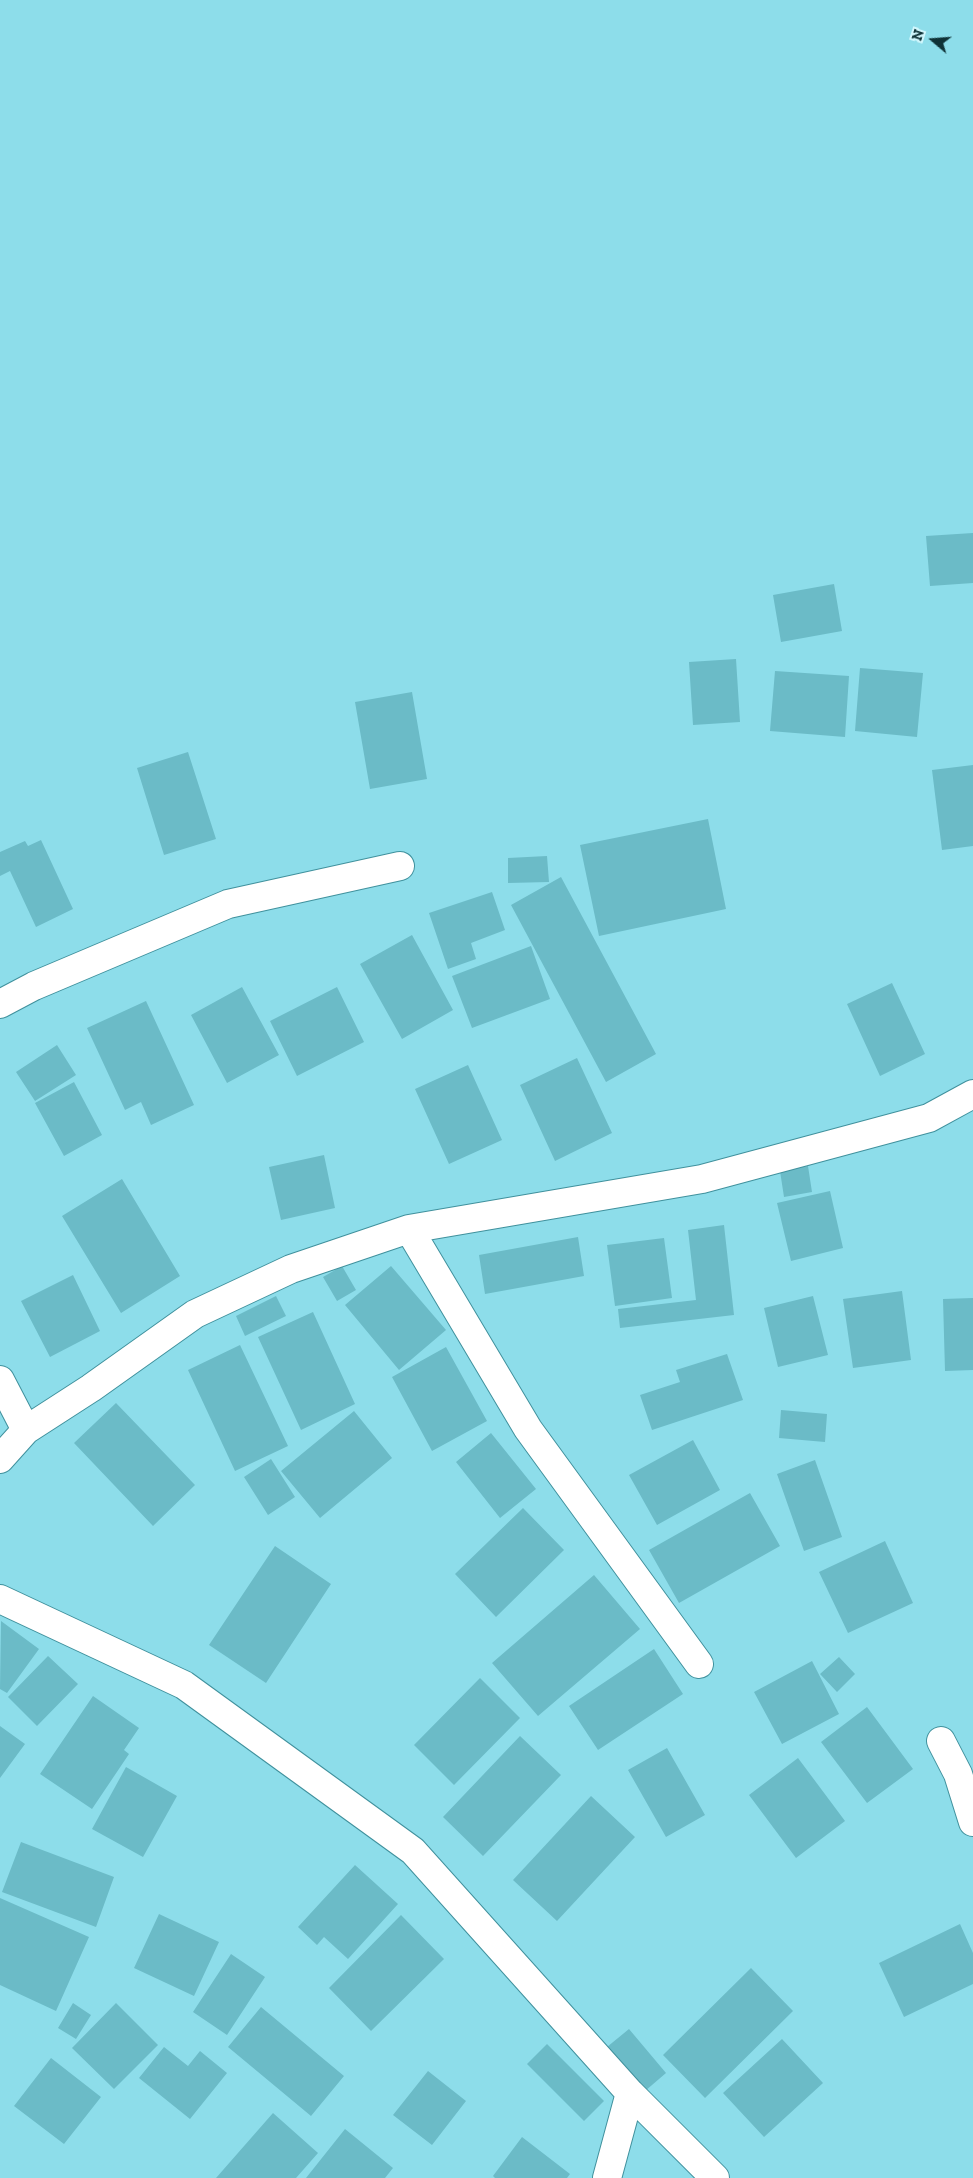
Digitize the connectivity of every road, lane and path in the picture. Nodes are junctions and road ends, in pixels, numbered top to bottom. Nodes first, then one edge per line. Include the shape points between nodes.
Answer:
1 (400, 866) dead end
2 (0, 1004) edge
3 (973, 1094) edge
4 (409, 1229) junction
5 (0, 1380) edge
6 (26, 1430) junction
7 (0, 1459) edge
8 (0, 1599) edge
9 (699, 1664) dead end
10 (941, 1741) dead end
11 (973, 1822) edge
12 (630, 2093) junction
13 (607, 2178) edge
14 (714, 2178) edge

1 - 2 street via 228,904 34,986
3 - 4 street via 929,1118 702,1179
4 - 6 street via 291,1269 195,1314
4 - 9 street via 528,1429
5 - 6 street
6 - 7 street
8 - 12 street via 184,1685 413,1851
10 - 11 street via 958,1774
12 - 13 street
12 - 14 street

